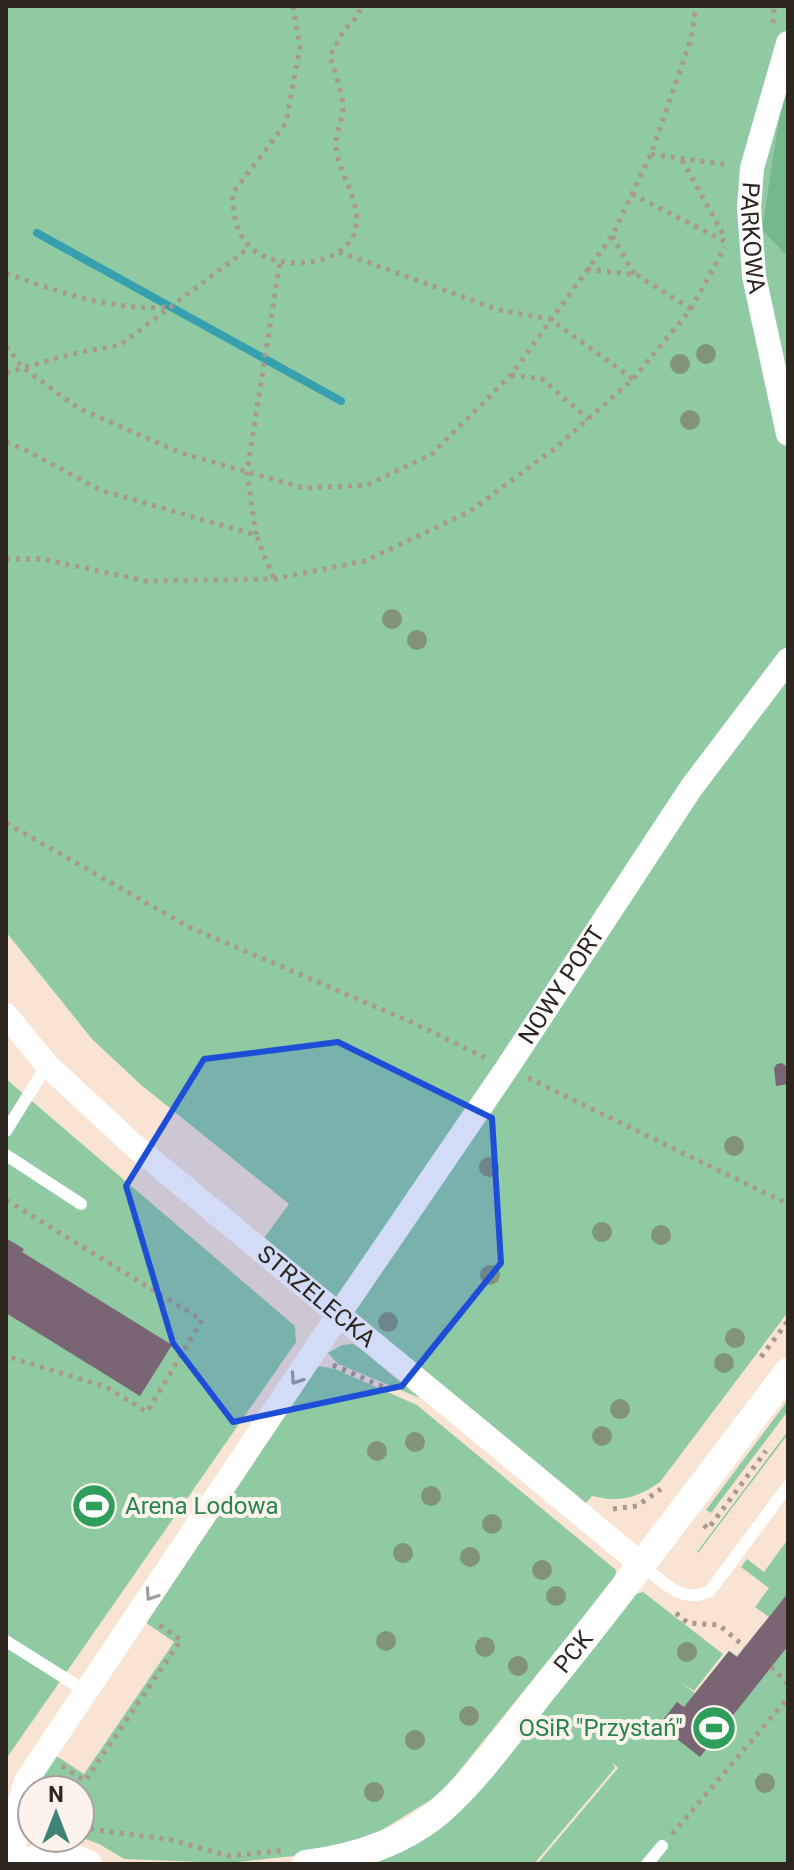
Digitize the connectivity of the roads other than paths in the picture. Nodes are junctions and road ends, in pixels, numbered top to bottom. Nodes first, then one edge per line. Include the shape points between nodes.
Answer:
1 (780, 39) edge
2 (788, 434) edge
3 (787, 657) edge
4 (6, 1015) edge
5 (47, 1065) junction
6 (6, 1131) edge
7 (6, 1155) edge
8 (81, 1204) dead end
9 (339, 1314) junction
10 (788, 1372) edge
11 (788, 1486) edge
12 (642, 1565) junction
13 (6, 1641) edge
14 (87, 1692) junction
15 (662, 1846) road end
16 (298, 1856) edge
17 (14, 1864) edge
18 (24, 1864) edge
19 (88, 1864) edge
20 (647, 1864) edge

1 - 2 street, PARKOWA via 752,168 749,208 754,276
3 - 9 street, NOWY PORT via 691,788
4 - 5 street, STRZELECKA
5 - 6 lane
5 - 9 street, STRZELECKA via 131,1143
7 - 8 lane
9 - 12 street, STRZELECKA
9 -> 14 street, NOWY PORT
10 - 12 street, PCK
11 - 12 lane via 710,1591 699,1597 680,1594
12 - 16 street, PCK via 475,1774 439,1811 392,1842 343,1859
13 - 14 lane
14 - 17 street, NOWY PORT via 26,1781 15,1817
15 - 20 lane
18 - 19 street via 55,1855

